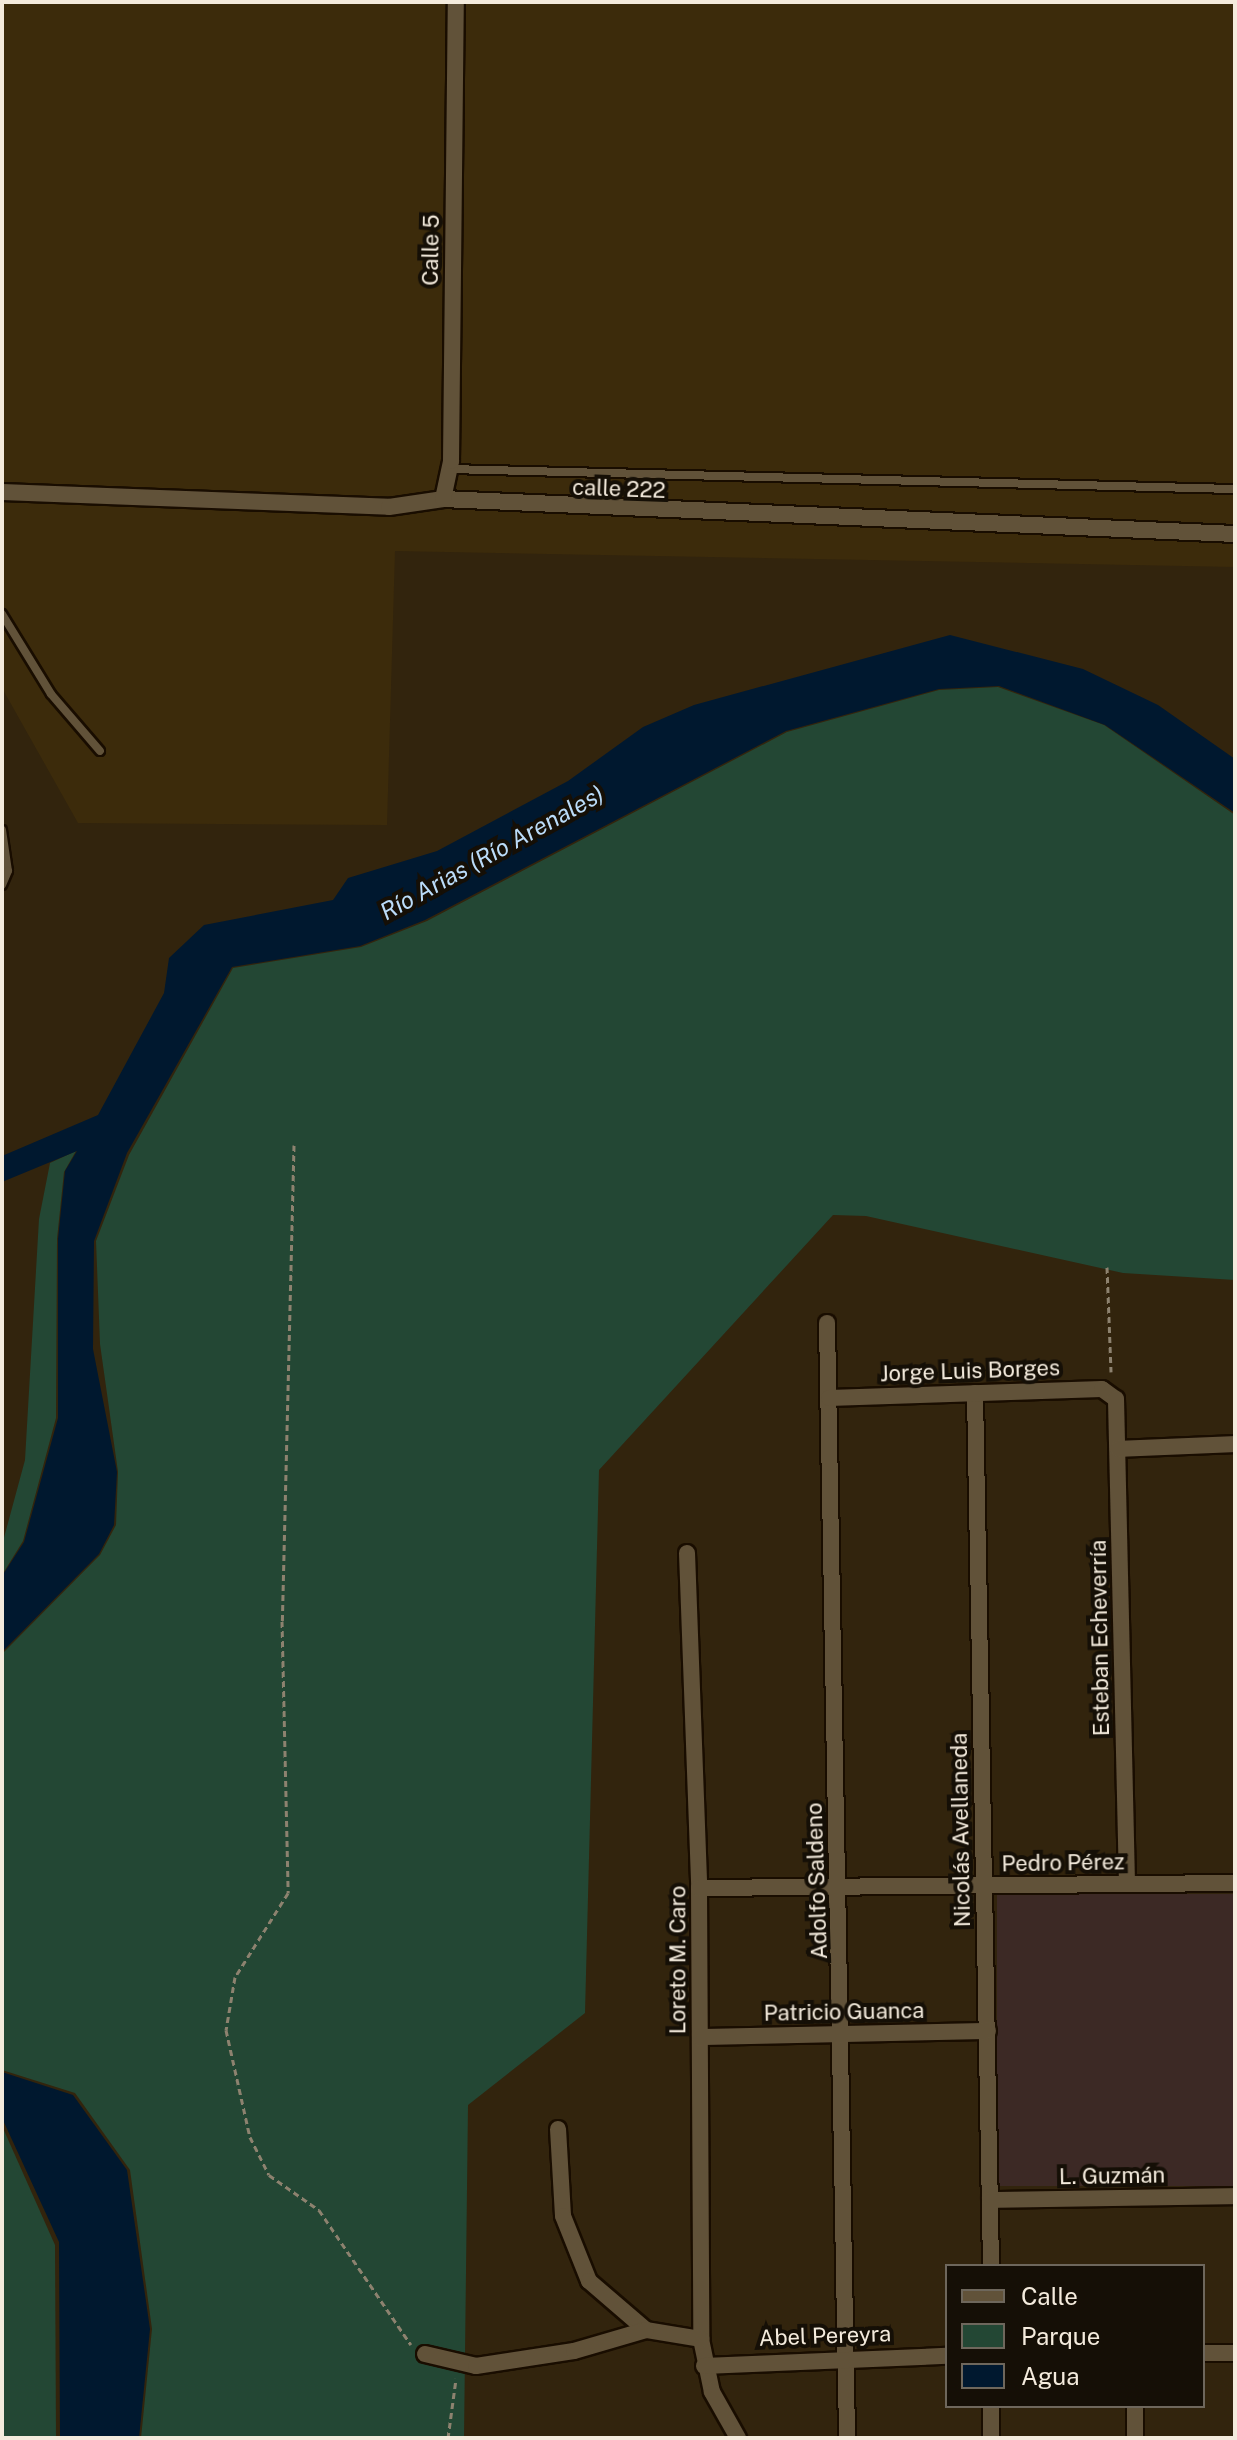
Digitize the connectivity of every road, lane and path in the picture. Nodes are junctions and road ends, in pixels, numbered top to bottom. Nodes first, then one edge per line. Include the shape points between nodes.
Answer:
1 (456, 2) edge
2 (449, 469) junction
3 (1235, 489) edge
4 (2, 492) edge
5 (443, 499) junction
6 (1235, 534) edge
7 (2, 614) edge
8 (100, 751) dead end
9 (2, 830) edge
10 (2, 885) edge
11 (294, 1145) dead end
12 (1107, 1267) dead end
13 (827, 1323) dead end
14 (1111, 1392) junction
15 (975, 1393) junction
16 (829, 1398) junction
17 (1235, 1444) edge
18 (1118, 1449) junction
19 (687, 1553) dead end
20 (1235, 1883) edge
21 (1127, 1884) junction
22 (838, 1885) junction
23 (983, 1886) junction
24 (699, 1888) junction
25 (988, 2031) junction
26 (844, 2034) junction
27 (700, 2037) junction
28 (558, 2129) dead end
29 (1235, 2196) edge
30 (990, 2200) junction
31 (991, 2264) edge
32 (646, 2330) junction
33 (701, 2339) junction
34 (1205, 2353) edge
35 (1235, 2353) edge
36 (425, 2354) joint
37 (945, 2356) edge
38 (847, 2357) junction
39 (462, 2365) junction
40 (704, 2366) junction
41 (991, 2408) edge
42 (1135, 2408) edge
43 (448, 2438) edge
44 (738, 2438) edge
45 (847, 2438) edge
46 (991, 2438) edge
47 (1135, 2438) edge

1 - 2 street, Calle 5
2 - 3 lane
2 - 5 street, Calle 5
4 - 5 street, calle 222 via 389,507
5 - 6 street, calle 222
7 - 8 lane via 51,694
9 - 10 lane via 8,871
11 - 36 path via 282,1621 288,1893 235,1977 226,2030 250,2137 269,2175 319,2210 396,2329
12 - 14 path
13 - 16 street, Adolfo Saldeno
14 - 15 street, Jorge Luis Borges
14 - 18 street, Esteban Echeverría
15 - 16 street, Jorge Luis Borges
15 - 23 street, Nicolás Avellaneda
16 - 22 street, Adolfo Saldeno
17 - 18 street
18 - 21 street, Esteban Echeverría
19 - 24 street, Loreto M. Caro
20 - 21 street, Pedro Pérez
21 - 23 street, Pedro Pérez
22 - 23 street, Pedro Pérez
22 - 24 street, Pedro Pérez
22 - 26 street, Adolfo Saldeno
23 - 25 street, Nicolás Avellaneda
24 - 27 street, Loreto M. Caro
25 - 26 street, Patricio Guanca
25 - 30 street, Nicolás Avellaneda
26 - 27 street, Patricio Guanca
26 - 38 street, Adolfo Saldeno
27 - 33 street, Loreto M. Caro
28 - 32 street via 569,2240 589,2281
29 - 30 street, L. Guzmán
30 - 31 street, Nicolás Avellaneda
32 - 33 street
32 - 39 street via 554,2356
33 - 40 street, Loreto M. Caro
34 - 35 street
36 - 39 street
37 - 38 street, Abel Pereyra
38 - 40 street, Abel Pereyra
38 - 45 street, Adolfo Saldeno
39 - 43 path via 447,2406
40 - 44 street, Loreto M. Caro
41 - 46 street
42 - 47 street

